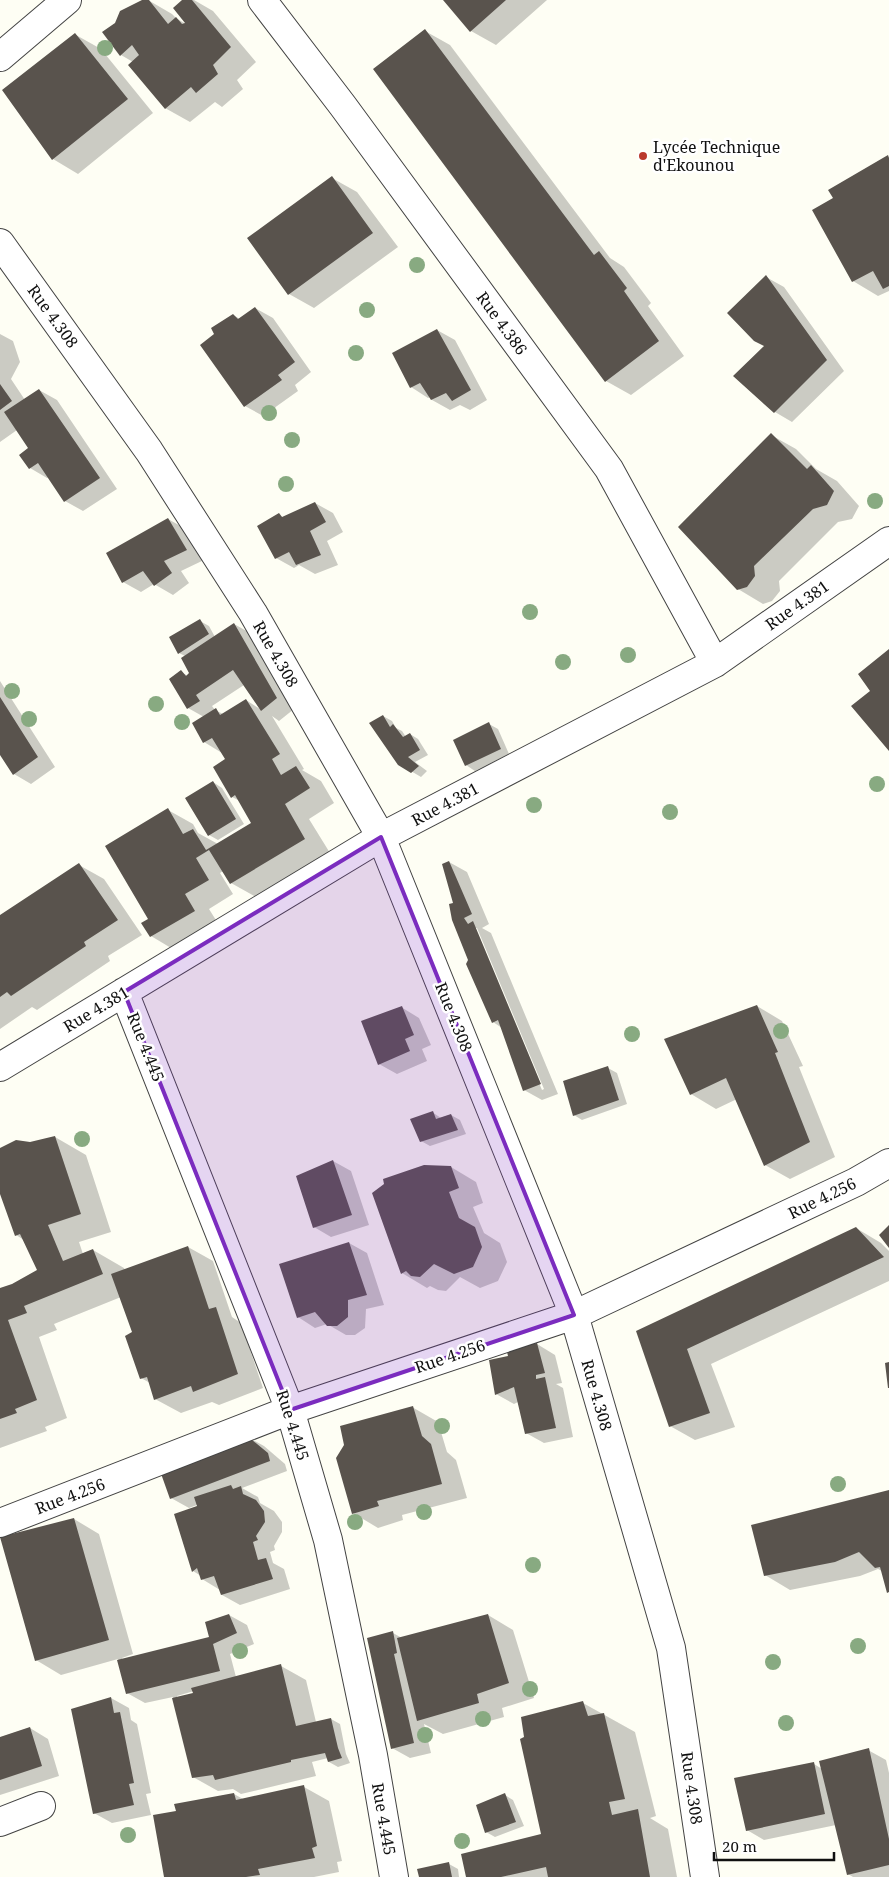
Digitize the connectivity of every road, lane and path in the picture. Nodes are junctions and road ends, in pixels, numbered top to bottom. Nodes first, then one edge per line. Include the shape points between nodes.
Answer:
1 (67, 0) edge
2 (262, 0) edge
3 (0, 57) edge
4 (0, 243) edge
5 (889, 541) edge
6 (715, 663) junction
7 (381, 837) junction
8 (124, 992) junction
9 (0, 1067) edge
10 (889, 1163) edge
11 (574, 1315) junction
12 (290, 1410) junction
13 (0, 1523) edge
14 (41, 1806) dead end
15 (0, 1822) edge
16 (394, 1877) edge
17 (705, 1877) edge

1 - 3 street
2 - 6 street, Rue 4.386 via 609,469
4 - 7 street, Rue 4.308 via 149,451 253,613
5 - 6 street, Rue 4.381
6 - 7 street, Rue 4.381
7 - 8 street, Rue 4.381
7 - 11 street, Rue 4.308
8 - 9 street, Rue 4.381
8 - 12 street, Rue 4.445
10 - 11 street, Rue 4.256 via 856,1182
11 - 12 street, Rue 4.256
11 - 17 street, Rue 4.308 via 671,1648
12 - 13 street, Rue 4.256
12 - 16 street, Rue 4.445 via 328,1540 373,1755
14 - 15 street

